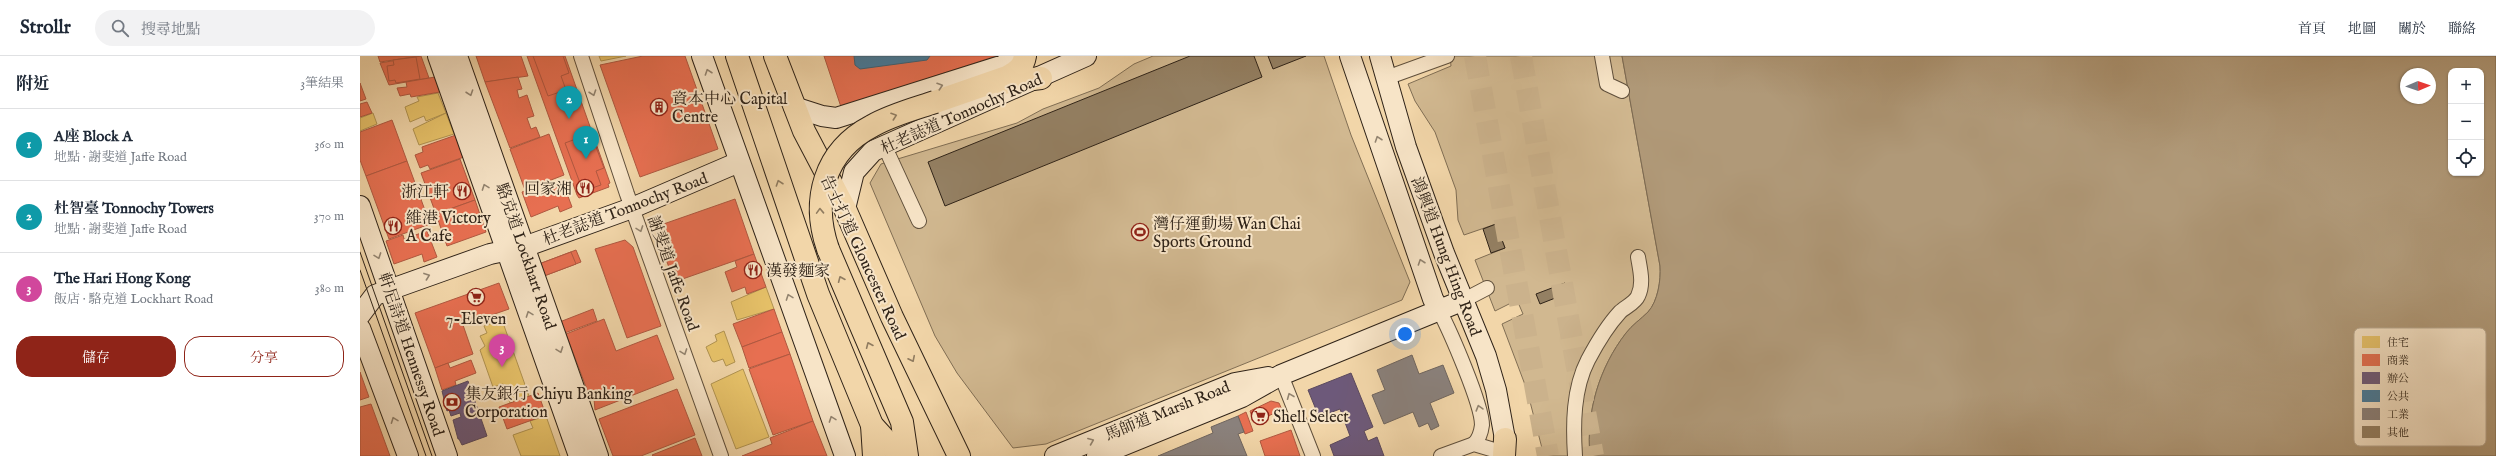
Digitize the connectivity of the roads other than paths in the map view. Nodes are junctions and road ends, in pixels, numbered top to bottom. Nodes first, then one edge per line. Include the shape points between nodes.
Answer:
1 (438, 56) edge
2 (457, 56) edge
3 (581, 56) edge
4 (702, 56) edge
5 (737, 56) edge
6 (776, 56) edge
7 (1014, 56) edge
8 (1024, 56) edge
9 (1058, 56) edge
10 (1350, 56) edge
11 (1380, 56) edge
12 (1447, 56) edge
13 (1602, 56) edge
14 (1082, 58) edge
15 (1041, 78) junction
16 (1386, 78) junction
17 (989, 85) junction
18 (1622, 91) dead end
19 (794, 107) junction
20 (884, 145) junction
21 (739, 162) junction
22 (360, 206) edge
23 (632, 208) junction
24 (845, 209) junction
25 (919, 221) dead end
26 (515, 249) junction
27 (1638, 257) dead end
28 (1487, 288) dead end
29 (390, 290) junction
30 (1447, 307) junction
31 (360, 315) edge
32 (360, 328) edge
33 (1281, 375) junction
34 (872, 425) junction
35 (1474, 444) junction
36 (1507, 451) edge
37 (408, 456) edge
38 (447, 456) edge
39 (579, 456) edge
40 (598, 456) edge
41 (721, 456) edge
42 (845, 456) edge
43 (874, 456) edge
44 (900, 456) edge
45 (907, 456) edge
46 (959, 456) edge
47 (1055, 456) edge
48 (1097, 456) edge
49 (1313, 456) edge
50 (1442, 456) edge
51 (1575, 456) edge

26 -> 1 street, 駱克道 Lockhart Road
2 -> 26 street, 駱克道 Lockhart Road
3 -> 23 street, 謝斐道 Jaffe Road
21 -> 4 street
34 -> 5 highway via 818,294
6 - 19 highway, 告士打道 Gloucester Road
19 -> 7 street, 杜老誌道 Tonnochy Road via 828,117 847,115 1004,65
8 - 17 highway via 1024,64 1018,71
9 - 14 street
30 -> 10 street, 鴻興道 Hung Hing Road
11 - 16 street, 鴻興道 Hung Hing Road
12 - 16 street
13 - 18 street via 1606,84
14 - 15 street, 杜老誌道 Tonnochy Road
15 - 17 highway
15 - 20 street, 杜老誌道 Tonnochy Road
16 - 30 street, 鴻興道 Hung Hing Road via 1406,147 1444,253
45 -> 17 highway, bridge via 902,422 828,249 821,226 820,203 824,179 839,151 861,132 883,120
19 - 24 highway, 告士打道 Gloucester Road via 829,182
20 - 24 street, 杜老誌道 Tonnochy Road via 873,151 854,172
20 - 25 street
21 - 23 street, 杜老誌道 Tonnochy Road
42 -> 21 street
22 -> 29 street, 軒尼詩道 Hennessy Road
23 - 26 street, 杜老誌道 Tonnochy Road
23 -> 41 street, 謝斐道 Jaffe Road
24 -> 46 highway, 告士打道 Gloucester Road via 892,318
29 -> 26 street, 杜老誌道 Tonnochy Road via 490,254
39 -> 26 street, 駱克道 Lockhart Road
26 -> 40 street, 駱克道 Lockhart Road
27 - 51 street via 1642,279 1638,297 1607,328 1587,361 1582,376 1574,413
28 - 30 street
29 - 31 street, 杜老誌道 Tonnochy Road via 370,299
29 - 38 street, 軒尼詩道 Hennessy Road
30 - 33 street, 馬師道 Marsh Road via 1409,310 1399,326
35 -> 30 street, 鴻興道 Hung Hing Road via 1481,432 1480,409
30 - 36 street, 鴻興道 Hung Hing Road via 1491,372
37 -> 32 street
47 -> 33 street, 馬師道 Marsh Road via 1234,383
33 - 48 street, 馬師道 Marsh Road via 1242,397
49 -> 33 street
34 - 43 highway
34 - 44 highway
35 - 36 street
35 - 50 street

